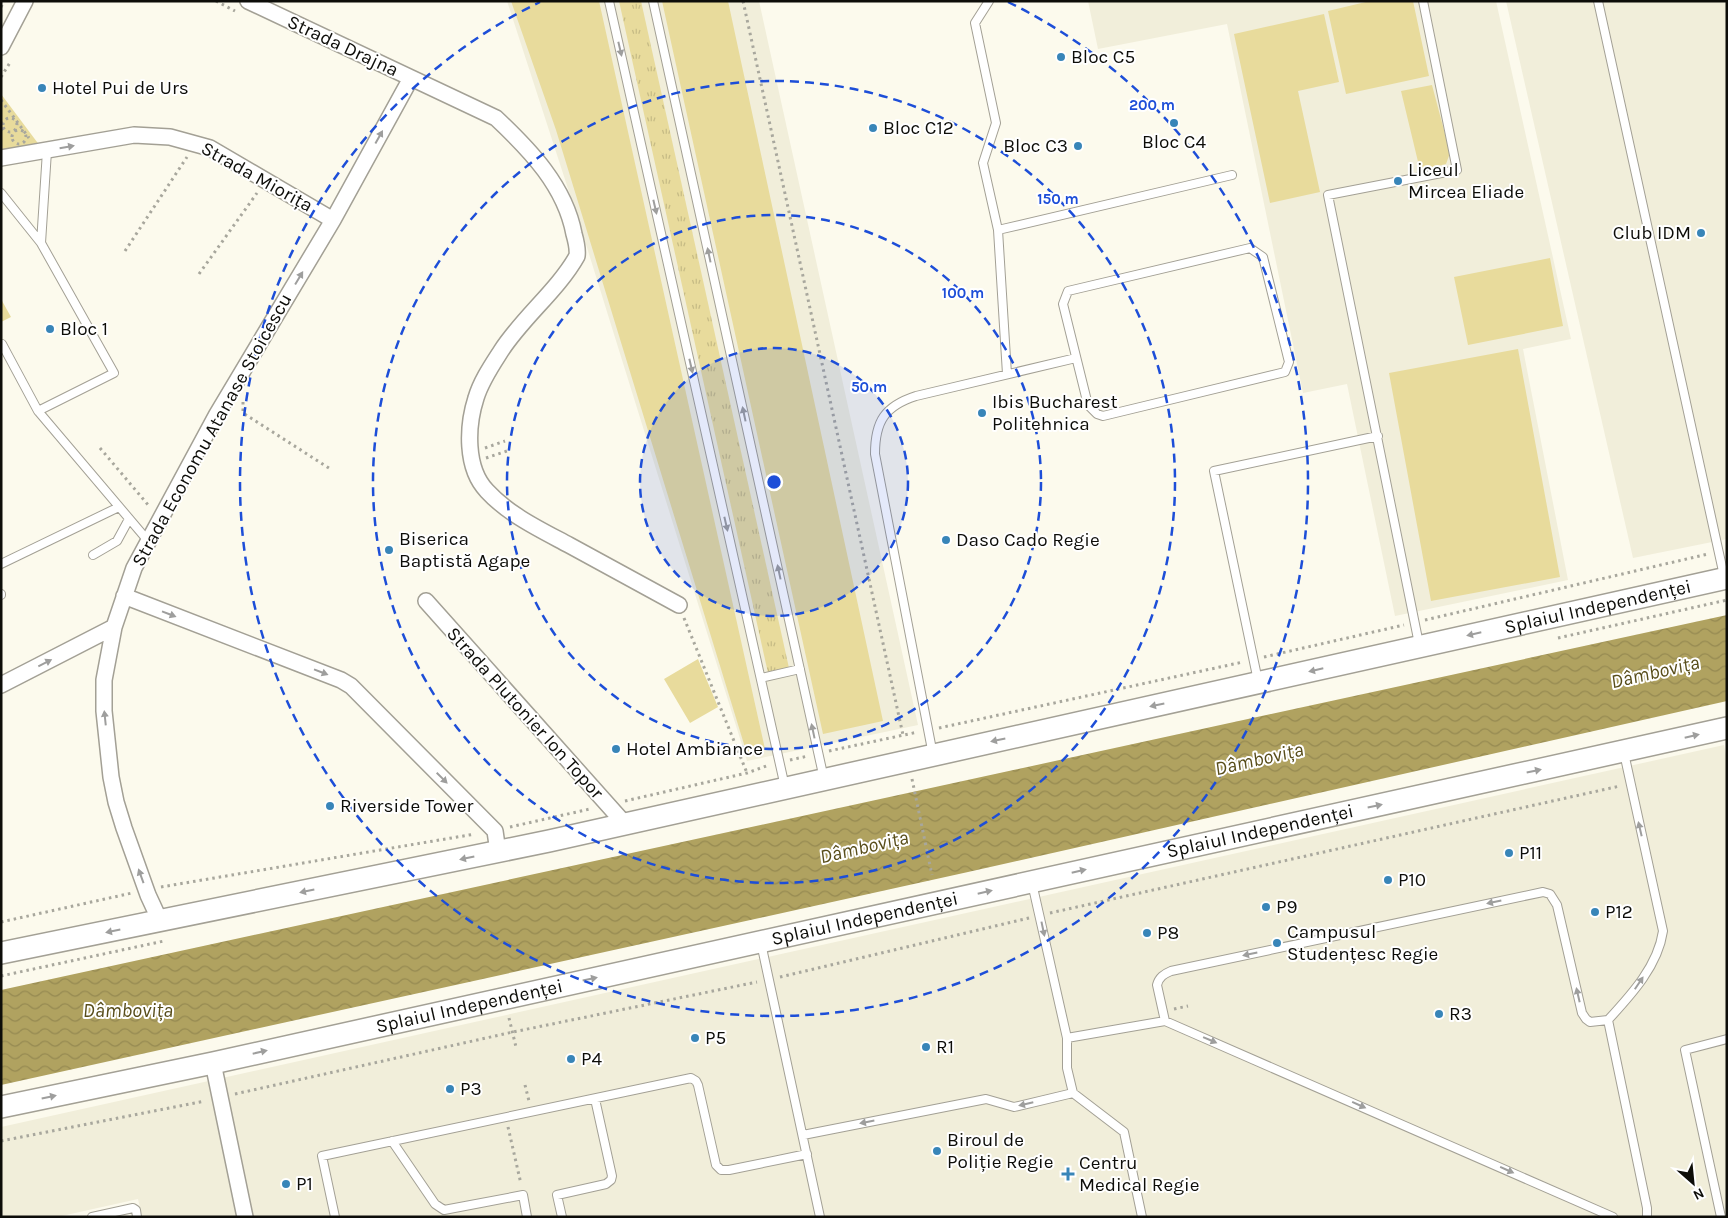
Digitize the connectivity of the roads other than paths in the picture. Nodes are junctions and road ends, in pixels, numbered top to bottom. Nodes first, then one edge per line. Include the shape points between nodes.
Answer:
1 (25, 1) edge
2 (609, 1) edge
3 (653, 1) edge
4 (988, 1) edge
5 (1423, 1) edge
6 (1598, 1) edge
7 (245, 8) edge
8 (1, 47) edge
9 (412, 78) junction
10 (47, 151) junction
11 (1, 158) edge
12 (1232, 174) dead end
13 (1, 193) edge
14 (333, 220) junction
15 (998, 230) junction
16 (41, 244) junction
17 (2, 344) edge
18 (1076, 358) junction
19 (1007, 374) junction
20 (38, 411) junction
21 (1378, 436) junction
22 (119, 507) junction
23 (129, 519) junction
24 (149, 542) junction
25 (93, 554) dead end
26 (1, 564) edge
27 (1726, 578) edge
28 (124, 596) junction
29 (426, 601) dead end
30 (678, 605) road end
31 (114, 627) junction
32 (1420, 646) junction
33 (800, 669) junction
34 (761, 678) junction
35 (1259, 683) junction
36 (1, 685) edge
37 (1727, 728) edge
38 (1623, 752) junction
39 (933, 755) junction
40 (824, 779) junction
41 (785, 787) junction
42 (625, 824) junction
43 (498, 834) junction
44 (1032, 882) junction
45 (160, 921) junction
46 (761, 942) junction
47 (1, 953) edge
48 (1608, 1020) junction
49 (1165, 1021) junction
50 (1067, 1038) junction
51 (1727, 1039) edge
52 (213, 1063) junction
53 (1073, 1093) junction
54 (595, 1099) junction
55 (1, 1107) edge
56 (803, 1136) junction
57 (392, 1141) junction
58 (807, 1154) junction
59 (92, 1217) edge
60 (138, 1217) edge
61 (246, 1217) edge
62 (335, 1217) edge
63 (527, 1217) edge
64 (562, 1217) edge
65 (820, 1217) edge
66 (1142, 1217) edge
67 (1613, 1217) edge
68 (1647, 1217) edge
69 (1721, 1217) edge

1 - 8 street
2 -> 34 lane
33 -> 3 lane
4 - 15 lane via 975,23 996,123 983,163
5 - 21 lane via 1457,170 1328,195
6 - 27 lane
7 - 9 street, Strada Drajna
14 -> 9 street, Strada Economu Atanase Stoicescu
9 - 30 street, Strada Drajna via 496,118 524,145 559,193 573,228 578,252 574,263 502,349 476,396 470,444 478,479 486,491 509,510 539,529
10 - 11 street, Strada Miorița
10 -> 14 street, Strada Miorița via 134,135 170,137 196,143 210,148
10 - 16 lane
12 - 15 lane
13 - 16 lane
24 -> 14 street, Strada Economu Atanase Stoicescu via 217,414
15 - 19 lane
16 - 20 lane via 114,373
17 - 20 lane
18 - 18 lane via 1088,405 1103,416 1285,372 1289,362 1263,257 1250,248 1068,291 1063,304
18 - 19 lane
19 - 39 lane via 901,401 886,413 877,431 875,454
20 - 22 lane
21 - 32 lane
21 - 35 lane via 1214,471
22 - 23 lane
22 - 26 lane
23 - 24 lane
23 - 25 lane via 117,541
24 - 28 street, Strada Economu Atanase Stoicescu via 134,568
27 -> 32 main road, Splaiul Independenței
28 - 31 street, Strada Economu Atanase Stoicescu
28 -> 43 street via 341,680
29 - 42 street, Strada Plutonier Ion Topor
36 -> 31 street
45 -> 31 street, Strada Economu Atanase Stoicescu via 124,828 111,777 104,680
32 -> 35 main road, Splaiul Independenței
33 - 34 lane
40 -> 33 lane
34 - 41 lane
35 -> 39 main road, Splaiul Independenței
38 -> 37 main road, Splaiul Independenței
44 -> 38 main road, Splaiul Independenței
48 -> 38 lane via 1643,978 1659,950 1664,931
39 - 40 main road, Splaiul Independenței
40 - 41 main road, Splaiul Independenței
41 - 42 main road, Splaiul Independenței
42 - 43 main road, Splaiul Independenței
43 -> 45 main road, Splaiul Independenței
46 -> 44 main road, Splaiul Independenței
44 -> 50 lane
45 -> 47 main road, Splaiul Independenței
52 -> 46 main road, Splaiul Independenței
46 - 56 lane
48 -> 49 lane via 1590,1022 1582,1013 1557,905 1550,894 1543,892 1171,971 1159,979 1157,985
48 - 68 lane via 1648,1208
49 - 50 lane
49 -> 67 lane
50 - 53 lane via 1067,1068
51 - 69 lane via 1685,1050
55 -> 52 main road, Splaiul Independenței
52 - 61 street
53 -> 56 lane via 1014,1107 986,1099
53 - 66 lane via 1124,1132
54 - 57 lane
54 - 58 lane via 691,1078 698,1085 716,1165 721,1170
54 - 64 lane via 611,1180 606,1184 557,1195
56 - 58 lane
57 - 62 lane via 322,1156
57 - 63 lane via 436,1204 444,1210 523,1195
58 - 65 lane
59 - 60 lane via 133,1208

